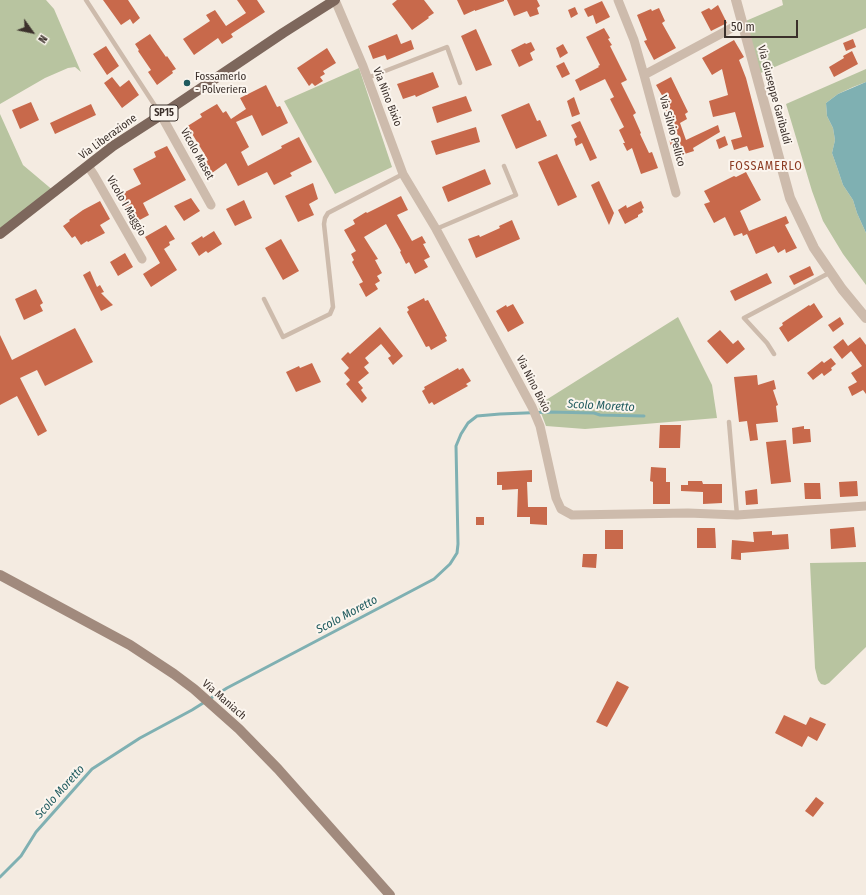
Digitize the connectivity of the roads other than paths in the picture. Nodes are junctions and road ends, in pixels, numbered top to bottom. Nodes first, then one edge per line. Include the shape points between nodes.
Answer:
1 (86, 0) edge
2 (335, 0) edge
3 (618, 0) edge
4 (736, 0) edge
5 (741, 23) junction
6 (644, 75) junction
7 (367, 78) junction
8 (460, 83) dead end
9 (161, 115) junction
10 (88, 166) junction
11 (504, 166) dead end
12 (403, 174) junction
13 (676, 193) dead end
14 (211, 205) dead end
15 (436, 229) junction
16 (0, 234) edge
17 (142, 259) dead end
18 (831, 272) junction
19 (264, 299) dead end
20 (866, 318) edge
21 (774, 354) dead end
22 (730, 422) dead end
23 (866, 506) edge
24 (737, 515) junction
25 (0, 575) edge
26 (390, 895) edge

1 - 9 lane
2 - 7 street, Via Nino Bixio
2 - 9 main road, Via Liberazione / SP15
3 - 6 street, Via Silvio Pellico via 634,40
4 - 5 street, Via Giuseppe Garibaldi
5 - 6 street
5 - 18 street, Via Giuseppe Garibaldi via 790,198 814,248
6 - 13 street, Via Silvio Pellico
7 - 8 lane via 447,47
7 - 12 street, Via Nino Bixio
9 - 10 main road, Via Liberazione / SP15 via 113,146
9 - 14 street, Vicolo Maset
10 - 16 main road, Via Liberazione / SP15
10 - 17 street, Vicolo I Maggio
11 - 15 lane via 516,195
12 - 15 street, Via Nino Bixio
12 - 19 lane via 328,213 325,218 333,308 330,314 283,337
15 - 24 street, Via Nino Bixio via 532,407 540,426 556,498 561,509 572,515
18 - 20 street, Via Giuseppe Garibaldi
18 - 21 lane via 744,318 767,342
22 - 24 lane
23 - 24 street, Via Nino Bixio
25 - 26 main road, Via Maniach via 130,645 199,693 278,769

